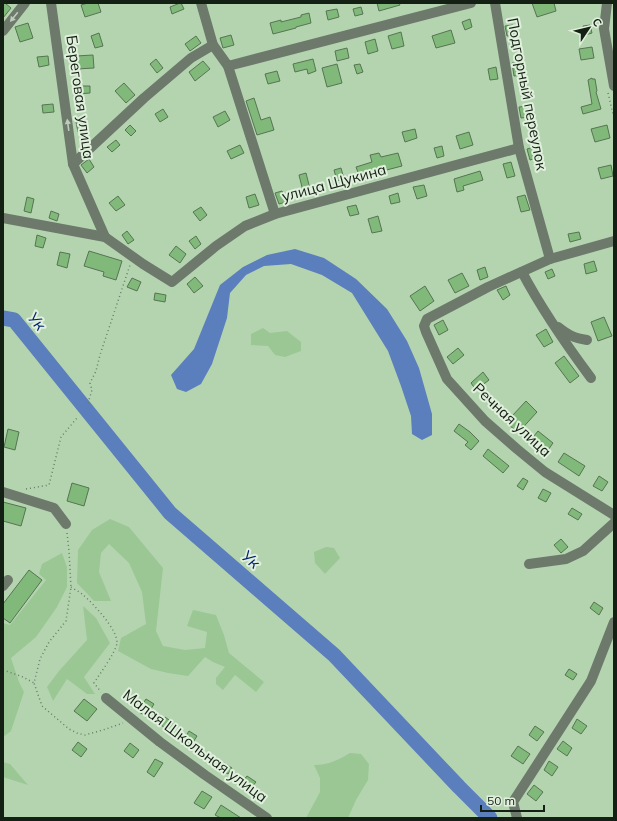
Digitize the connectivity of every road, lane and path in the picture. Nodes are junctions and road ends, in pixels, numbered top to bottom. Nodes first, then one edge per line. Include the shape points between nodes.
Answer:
1 (26, 3) edge
2 (51, 3) edge
3 (201, 3) edge
4 (471, 3) edge
5 (495, 3) edge
6 (607, 3) edge
7 (3, 31) edge
8 (213, 45) junction
9 (228, 66) junction
10 (614, 86) edge
11 (519, 148) junction
12 (73, 164) junction
13 (275, 214) junction
14 (3, 218) edge
15 (105, 237) junction
16 (614, 241) edge
17 (133, 257) junction
18 (550, 259) junction
19 (522, 272) junction
20 (548, 319) junction
21 (587, 340) dead end
22 (591, 378) dead end
23 (88, 403) dead end
24 (77, 418) dead end
25 (5, 492) edge
26 (614, 515) edge
27 (614, 523) edge
28 (66, 524) joint
29 (529, 564) dead end
30 (71, 587) junction
31 (614, 622) edge
32 (3, 670) edge
33 (34, 683) junction
34 (106, 698) joint
35 (132, 720) junction
36 (267, 818) edge
37 (516, 818) edge

1 -> 7 street
12 -> 2 street, Береговая улица
3 - 8 street
4 - 9 street
5 - 11 street, Подгорный переулок
6 - 10 street via 604,29
8 - 9 street
8 - 12 street via 185,63
9 - 13 street
11 - 13 street, улица Щукина
11 - 18 street, Подгорный переулок
12 - 15 street, Береговая улица
13 - 17 street, улица Щукина via 245,226 172,282
14 - 15 street
15 - 17 street
16 - 18 street
17 - 23 path via 90,383 92,390
18 - 19 street
19 - 20 street
19 - 26 street, Речная улица via 427,319 424,326 426,332 447,379 485,421 546,472
20 - 21 street via 576,339
20 - 22 street
24 - 25 path via 61,437 49,485
25 - 28 street via 54,508
27 - 29 street via 583,551 566,559
28 - 30 path
30 - 33 path via 66,621 49,642 40,659
30 - 34 path via 81,593 99,612 116,638 114,651 94,683
31 - 37 street via 591,681 512,802
32 - 33 path
33 - 35 path via 42,706 77,733 85,735
34 - 35 street, Малая Школьная улица
35 - 36 street, Малая Школьная улица

